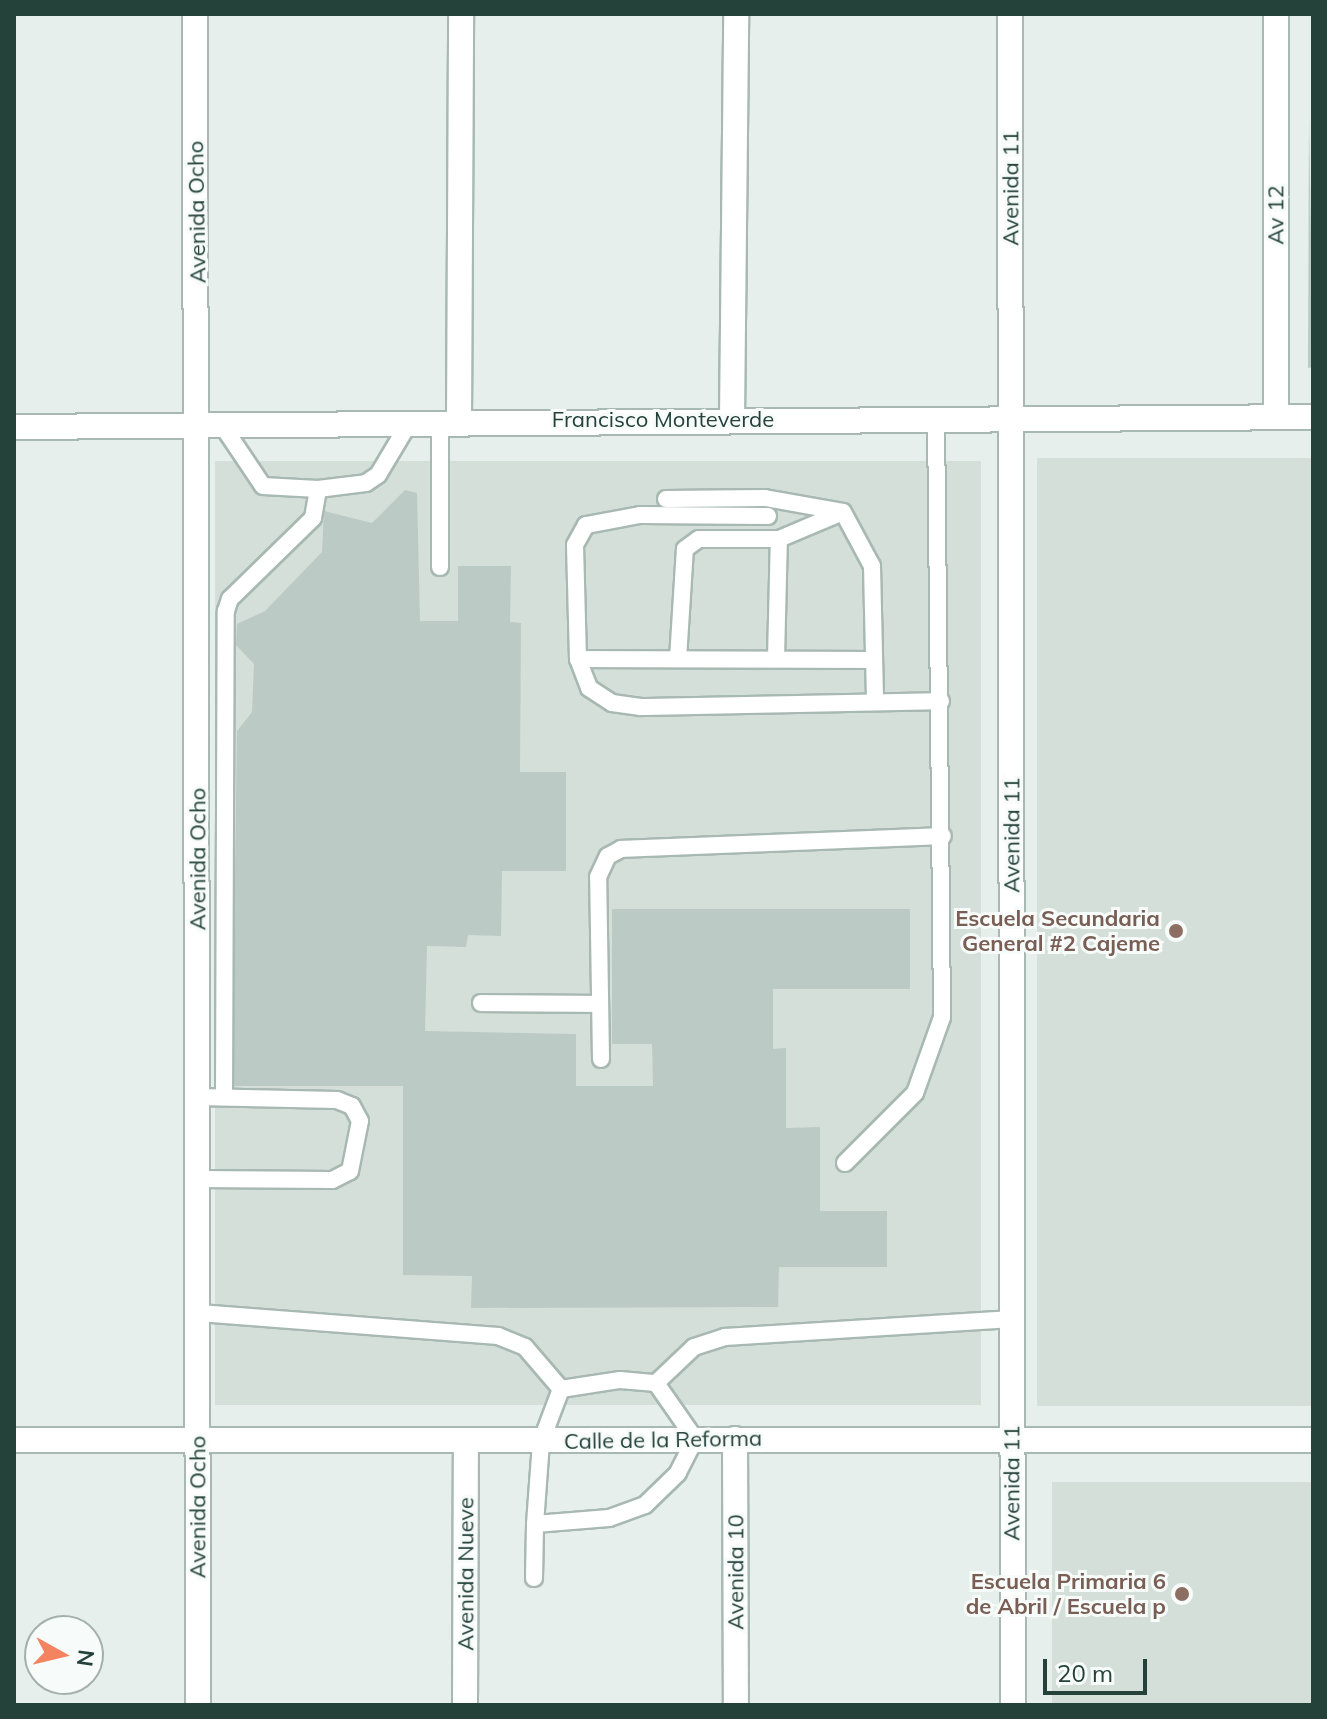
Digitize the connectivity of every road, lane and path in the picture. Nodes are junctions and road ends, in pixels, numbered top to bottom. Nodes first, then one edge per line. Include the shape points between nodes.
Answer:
1 (195, 14) edge
2 (461, 14) edge
3 (736, 14) edge
4 (1010, 14) edge
5 (1276, 14) edge
6 (1276, 416) junction
7 (1313, 417) edge
8 (936, 418) junction
9 (1012, 418) junction
10 (732, 419) junction
11 (450, 422) junction
12 (409, 423) junction
13 (210, 426) junction
14 (14, 427) edge
15 (318, 489) junction
16 (666, 499) dead end
17 (843, 512) junction
18 (768, 516) dead end
19 (779, 539) junction
20 (440, 567) dead end
21 (776, 658) junction
22 (578, 659) junction
23 (678, 659) junction
24 (874, 660) junction
25 (941, 701) junction
26 (875, 702) junction
27 (943, 836) junction
28 (481, 1003) dead end
29 (599, 1004) junction
30 (601, 1059) dead end
31 (198, 1097) junction
32 (224, 1097) junction
33 (845, 1163) dead end
34 (198, 1179) junction
35 (199, 1313) junction
36 (1012, 1319) junction
37 (656, 1383) junction
38 (561, 1389) junction
39 (695, 1439) junction
40 (735, 1439) junction
41 (1012, 1439) junction
42 (14, 1440) edge
43 (1313, 1440) edge
44 (198, 1441) junction
45 (541, 1442) junction
46 (466, 1443) junction
47 (535, 1524) junction
48 (534, 1578) dead end
49 (198, 1705) edge
50 (465, 1705) edge
51 (736, 1705) edge
52 (1013, 1705) edge

1 - 13 street, Avenida Ocho
2 - 11 street
3 - 10 street
4 - 9 street, Avenida 11
5 - 6 street, Av 12
6 - 7 street, Francisco Monteverde
6 - 9 street, Francisco Monteverde
8 - 9 street, Francisco Monteverde
8 - 10 street, Francisco Monteverde
8 - 25 lane
9 - 36 street, Avenida 11
10 - 11 street, Francisco Monteverde
11 - 12 street, Francisco Monteverde
11 - 20 lane
12 - 13 street, Francisco Monteverde
12 - 15 lane via 378,475 366,483
13 - 14 street, Francisco Monteverde
13 - 15 lane via 263,486
13 - 31 street, Avenida Ocho
15 - 32 lane via 313,518 230,599 226,611
16 - 17 lane via 765,498
17 - 19 lane
17 - 24 lane via 872,566
18 - 22 lane via 640,515 586,525 575,545
19 - 21 lane
19 - 23 lane via 699,539 685,549
21 - 23 lane
21 - 24 lane
22 - 23 lane
22 - 26 lane via 582,681 612,703
24 - 26 lane
25 - 26 lane
25 - 27 lane
27 - 29 lane via 621,849 608,856 598,877
27 - 33 lane via 945,970 933,1057 915,1093
28 - 29 lane
29 - 30 lane
31 - 32 lane
31 - 34 street, Avenida Ocho
32 - 34 lane via 352,1106 360,1121 358,1153 350,1171 332,1180
34 - 35 street, Avenida Ocho
35 - 38 lane via 498,1336 525,1347
35 - 44 street, Avenida Ocho
36 - 37 lane via 725,1337 694,1347
36 - 41 street, Avenida 11
37 - 38 lane via 589,1381
37 - 39 lane
38 - 45 lane
39 - 40 street, Calle de la Reforma
39 - 45 street, Calle de la Reforma
39 - 47 lane via 678,1473 645,1505 582,1525
40 - 41 street, Calle de la Reforma
40 - 51 street, Avenida 10
41 - 43 street, Calle de la Reforma
41 - 52 street, Avenida 11
42 - 44 street, Calle de la Reforma
44 - 46 street, Calle de la Reforma
44 - 49 street, Avenida Ocho
45 - 46 street, Calle de la Reforma
45 - 47 lane
46 - 50 street, Avenida Nueve
47 - 48 lane

